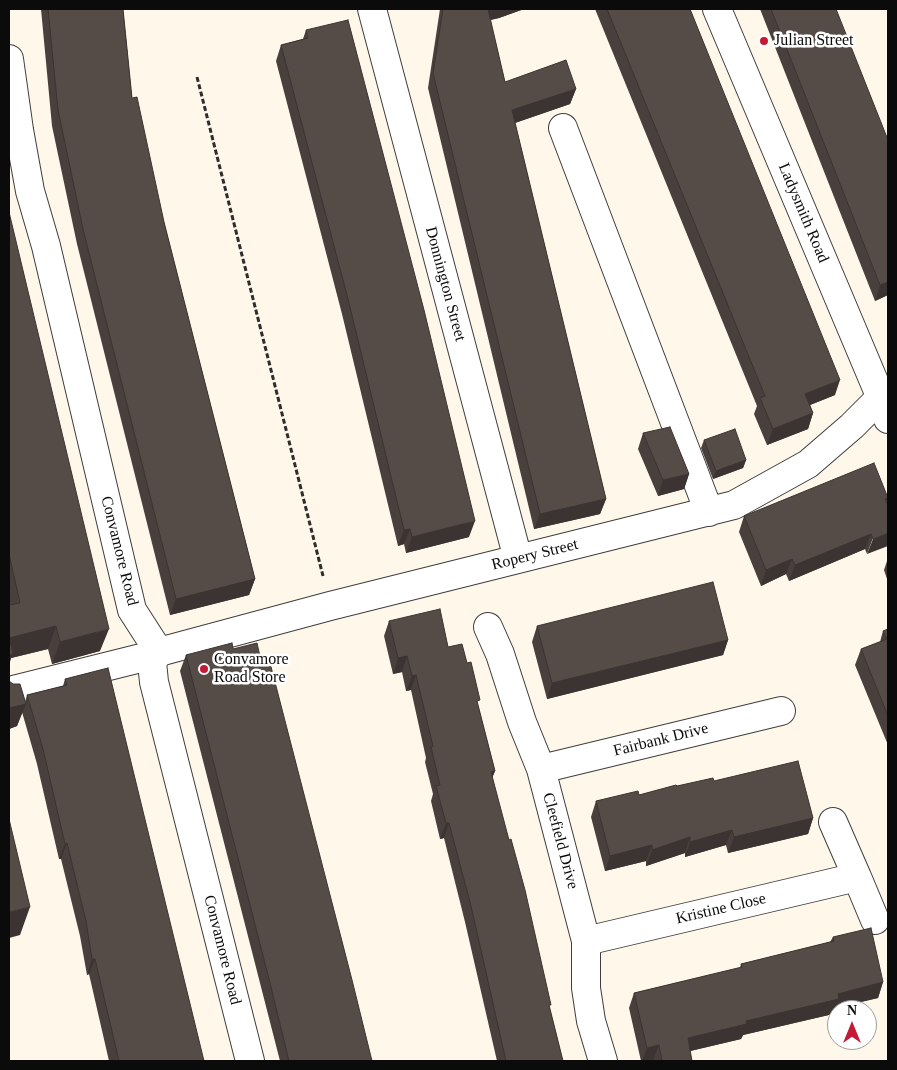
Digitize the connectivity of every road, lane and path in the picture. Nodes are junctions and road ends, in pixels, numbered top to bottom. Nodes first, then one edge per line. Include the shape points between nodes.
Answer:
1 (372, 9) edge
2 (717, 9) edge
3 (9, 59) edge
4 (198, 77) dead end
5 (563, 128) dead end
6 (886, 402) edge
7 (710, 512) junction
8 (518, 559) junction
9 (330, 606) junction
10 (488, 627) dead end
11 (158, 653) junction
12 (9, 691) edge
13 (781, 711) dead end
14 (541, 770) junction
15 (833, 822) dead end
16 (856, 877) junction
17 (874, 920) dead end
18 (586, 940) junction
19 (250, 1061) edge
20 (603, 1061) edge

1 - 8 street, Donnington Street
2 - 6 street, Ladysmith Road
3 - 11 street, Convamore Road via 30,191 46,246 132,610
4 - 9 path
5 - 7 street
6 - 7 street, Ropery Street via 808,464 734,505
7 - 8 street, Ropery Street
8 - 9 street, Ropery Street
9 - 11 street, Ropery Street
10 - 14 street, Cleefield Drive
11 - 12 street, Ropery Street
11 - 19 street, Convamore Road via 152,662 154,682
13 - 14 street, Fairbank Drive
14 - 18 street, Cleefield Drive
15 - 16 street
16 - 17 street
16 - 18 street, Kristine Close
18 - 20 street, Cleefield Drive via 586,988 591,1021

